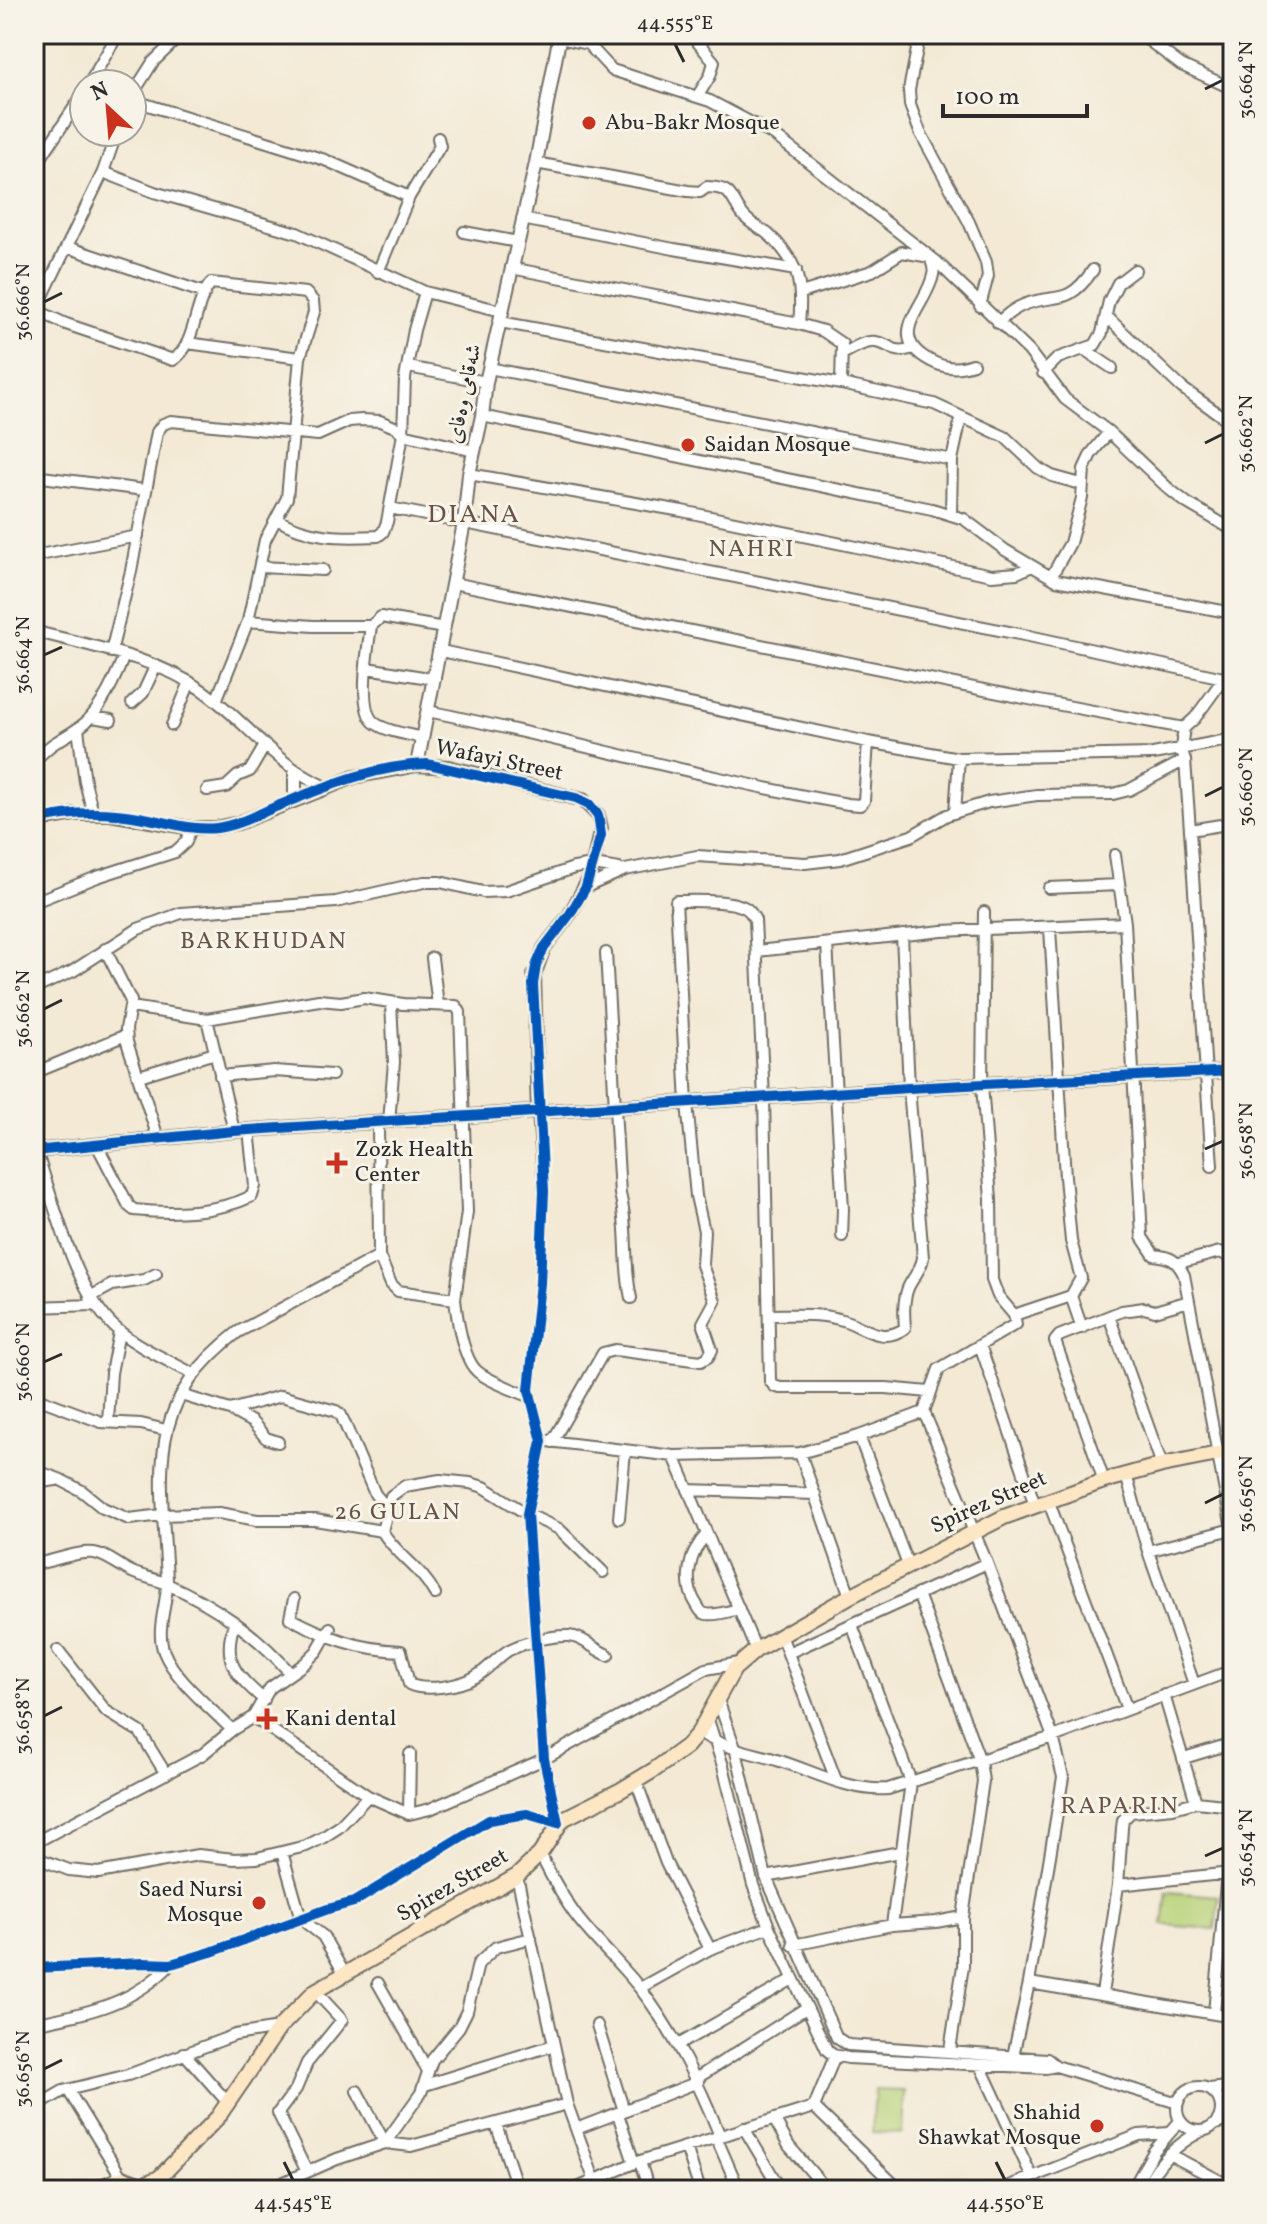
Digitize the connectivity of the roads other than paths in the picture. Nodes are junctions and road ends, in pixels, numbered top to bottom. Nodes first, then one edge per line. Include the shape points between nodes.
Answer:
1 (118, 34) edge
2 (182, 34) edge
3 (691, 34) edge
4 (920, 34) edge
5 (1140, 34) edge
6 (560, 36) edge
7 (98, 68) edge
8 (148, 71) edge
9 (1233, 89) edge
10 (697, 97) junction
11 (148, 103) edge
12 (68, 116) edge
13 (438, 138) dead end
14 (111, 148) edge
15 (35, 162) edge
16 (536, 163) junction
17 (103, 172) junction
18 (409, 197) junction
19 (522, 219) junction
20 (464, 232) dead end
21 (518, 242) junction
22 (67, 247) junction
23 (930, 257) junction
24 (511, 268) junction
25 (796, 270) junction
26 (1093, 270) dead end
27 (1135, 270) dead end
28 (378, 272) junction
29 (425, 292) junction
30 (205, 293) junction
31 (801, 293) junction
32 (980, 306) junction
33 (35, 310) edge
34 (501, 316) junction
35 (1106, 316) junction
36 (998, 323) junction
37 (799, 324) junction
38 (187, 343) junction
39 (914, 348) junction
40 (1085, 350) junction
41 (844, 353) junction
42 (300, 358) junction
43 (973, 364) dead end
44 (408, 367) junction
45 (489, 368) junction
46 (1112, 368) dead end
47 (1043, 373) junction
48 (486, 382) junction
49 (841, 384) junction
50 (482, 416) junction
51 (961, 418) junction
52 (1233, 424) edge
53 (292, 432) junction
54 (1109, 432) junction
55 (403, 434) junction
56 (474, 451) junction
57 (952, 460) junction
58 (469, 474) junction
59 (34, 476) edge
60 (1081, 484) junction
61 (144, 490) junction
62 (390, 508) junction
63 (951, 515) junction
64 (276, 519) junction
65 (464, 523) junction
66 (1233, 530) edge
67 (138, 536) junction
68 (34, 556) edge
69 (1032, 566) junction
70 (260, 567) junction
71 (323, 570) dead end
72 (1051, 577) junction
73 (453, 583) junction
74 (1233, 613) edge
75 (248, 621) junction
76 (371, 626) junction
77 (444, 628) junction
78 (34, 631) edge
79 (441, 651) junction
80 (111, 652) junction
81 (124, 656) junction
82 (155, 667) junction
83 (367, 668) junction
84 (435, 679) junction
85 (1228, 679) edge
86 (190, 682) junction
87 (216, 701) junction
88 (132, 703) dead end
89 (428, 711) junction
90 (92, 717) junction
91 (111, 720) dead end
92 (172, 725) dead end
93 (1184, 728) junction
94 (78, 729) junction
95 (423, 738) junction
96 (1233, 739) edge
97 (868, 742) junction
98 (264, 747) junction
99 (1181, 748) junction
100 (959, 758) junction
101 (1185, 760) junction
102 (34, 762) edge
103 (417, 765) junction
104 (295, 771) junction
105 (328, 788) junction
106 (207, 790) dead end
107 (295, 800) junction
108 (955, 812) junction
109 (93, 813) junction
110 (34, 821) edge
111 (1233, 823) edge
112 (191, 828) junction
113 (1190, 830) junction
114 (1115, 855) dead end
115 (593, 865) junction
116 (625, 870) junction
117 (1119, 885) junction
118 (586, 887) junction
119 (1049, 888) dead end
120 (35, 900) edge
121 (984, 912) dead end
122 (1125, 923) junction
123 (1050, 928) junction
124 (984, 930) junction
125 (902, 935) junction
126 (827, 944) junction
127 (105, 949) junction
128 (757, 951) junction
129 (606, 953) dead end
130 (432, 958) dead end
131 (34, 989) edge
132 (391, 1003) junction
133 (438, 1005) junction
134 (131, 1007) junction
135 (207, 1019) junction
136 (126, 1035) junction
137 (215, 1053) junction
138 (1233, 1071) edge
139 (34, 1073) edge
140 (1208, 1073) junction
141 (332, 1075) dead end
142 (139, 1076) junction
143 (220, 1076) junction
144 (1135, 1077) junction
145 (1059, 1081) junction
146 (982, 1085) junction
147 (909, 1088) junction
148 (836, 1093) junction
149 (764, 1098) junction
150 (687, 1103) junction
151 (614, 1107) junction
152 (538, 1112) junction
153 (465, 1117) junction
154 (383, 1123) junction
155 (249, 1130) junction
156 (234, 1131) junction
157 (158, 1138) junction
158 (97, 1145) junction
159 (35, 1151) edge
160 (1212, 1166) dead end
161 (842, 1236) dead end
162 (379, 1256) junction
163 (1179, 1263) junction
164 (1233, 1266) edge
165 (156, 1274) dead end
166 (1071, 1296) junction
167 (631, 1298) dead end
168 (455, 1299) junction
169 (92, 1301) junction
170 (1189, 1301) junction
171 (34, 1307) edge
172 (769, 1315) junction
173 (1014, 1315) junction
174 (1109, 1316) junction
175 (1082, 1328) junction
176 (119, 1332) junction
177 (980, 1345) junction
178 (193, 1374) junction
179 (929, 1392) junction
180 (181, 1395) junction
181 (34, 1397) edge
182 (531, 1397) junction
183 (230, 1410) junction
184 (924, 1412) junction
185 (108, 1422) junction
186 (166, 1430) junction
187 (859, 1436) junction
188 (547, 1441) junction
189 (278, 1442) dead end
190 (625, 1450) junction
191 (800, 1453) junction
192 (1226, 1453) edge
193 (674, 1456) junction
194 (1162, 1465) junction
195 (34, 1470) edge
196 (1126, 1475) junction
197 (59, 1479) junction
198 (1104, 1481) junction
199 (34, 1483) edge
200 (688, 1490) junction
201 (815, 1494) junction
202 (1042, 1502) junction
203 (386, 1507) junction
204 (527, 1514) junction
205 (162, 1515) junction
206 (619, 1518) dead end
207 (382, 1531) junction
208 (974, 1531) junction
209 (1232, 1531) edge
210 (707, 1534) junction
211 (1148, 1551) junction
212 (987, 1563) junction
213 (34, 1564) edge
214 (908, 1565) junction
215 (603, 1572) dead end
216 (167, 1584) junction
217 (435, 1594) dead end
218 (918, 1594) junction
219 (850, 1596) junction
220 (294, 1599) dead end
221 (739, 1609) junction
222 (234, 1623) junction
223 (852, 1625) junction
224 (328, 1633) junction
225 (781, 1635) junction
226 (536, 1641) junction
227 (58, 1650) dead end
228 (756, 1650) junction
229 (788, 1653) junction
230 (608, 1655) dead end
231 (739, 1663) junction
232 (1233, 1670) edge
233 (290, 1673) junction
234 (1194, 1684) junction
235 (1164, 1695) junction
236 (717, 1697) junction
237 (264, 1700) junction
238 (1127, 1709) junction
239 (253, 1717) junction
240 (707, 1717) junction
241 (232, 1730) junction
242 (699, 1732) junction
243 (1053, 1737) junction
244 (1233, 1743) edge
245 (717, 1744) junction
246 (736, 1751) junction
247 (410, 1754) dead end
248 (1184, 1758) junction
249 (544, 1759) junction
250 (980, 1761) junction
251 (166, 1774) junction
252 (836, 1780) junction
253 (636, 1781) junction
254 (911, 1782) junction
255 (368, 1796) junction
256 (1196, 1802) junction
257 (1233, 1806) edge
258 (409, 1814) junction
259 (558, 1823) junction
260 (34, 1843) edge
261 (282, 1852) junction
262 (900, 1852) junction
263 (540, 1854) junction
264 (34, 1857) edge
265 (1230, 1873) edge
266 (517, 1876) junction
267 (766, 1877) junction
268 (1118, 1885) junction
269 (963, 1917) junction
270 (301, 1919) junction
271 (892, 1925) junction
272 (769, 1927) junction
273 (531, 1938) junction
274 (793, 1945) junction
275 (710, 1949) junction
276 (171, 1964) junction
277 (34, 1968) edge
278 (344, 1973) junction
279 (793, 1979) junction
280 (378, 1983) dead end
281 (1029, 1983) junction
282 (640, 1988) junction
283 (315, 1991) junction
284 (1102, 1994) junction
285 (806, 2008) junction
286 (1214, 2013) junction
287 (1233, 2017) edge
288 (34, 2024) edge
289 (597, 2025) dead end
290 (279, 2028) junction
291 (554, 2045) junction
292 (678, 2045) junction
293 (950, 2050) junction
294 (184, 2053) junction
295 (835, 2056) junction
296 (1013, 2056) junction
297 (980, 2065) junction
298 (1056, 2066) junction
299 (428, 2071) junction
300 (1233, 2074) edge
301 (697, 2080) junction
302 (425, 2085) junction
303 (1231, 2086) edge
304 (1210, 2089) junction
305 (68, 2090) junction
306 (357, 2091) dead end
307 (1178, 2103) junction
308 (229, 2104) junction
309 (567, 2104) junction
310 (814, 2107) junction
311 (34, 2108) edge
312 (621, 2112) junction
313 (1233, 2118) edge
314 (774, 2119) junction
315 (1180, 2121) junction
316 (496, 2124) junction
317 (1216, 2124) junction
318 (744, 2128) junction
319 (576, 2129) junction
320 (1200, 2132) junction
321 (1169, 2133) junction
322 (718, 2136) junction
323 (385, 2143) junction
324 (686, 2147) junction
325 (1169, 2154) junction
326 (637, 2162) junction
327 (307, 2172) junction
328 (1032, 2177) junction
329 (122, 2178) junction
330 (1233, 2182) edge
331 (596, 2185) edge
332 (1219, 2185) edge
333 (154, 2187) edge
334 (94, 2190) edge
335 (266, 2190) edge
336 (518, 2190) edge
337 (573, 2190) edge
338 (649, 2190) edge
339 (700, 2190) edge
340 (739, 2190) edge
341 (781, 2190) edge
342 (827, 2190) edge
343 (900, 2190) edge
344 (999, 2190) edge
345 (1132, 2190) edge
346 (1144, 2190) edge

1 - 7 street
2 - 8 street
3 - 10 street via 714,62
4 - 32 street via 910,105 986,262
5 - 9 street via 1181,65
6 - 10 street via 588,44 612,70
6 - 16 street, شەقامی وەفای
10 - 23 street via 774,135
11 - 18 street via 325,160
12 - 15 street
13 - 18 street via 440,146
14 - 17 street
16 - 19 street, شەقامی وەفای
16 - 25 street via 688,191 726,190 743,215 778,243
17 - 22 street
17 - 28 street via 297,233
18 - 28 street
19 - 21 street, شەقامی وەفای
19 - 25 street
20 - 21 street
21 - 24 street, شەقامی وەفای
22 - 30 street
22 - 33 street
23 - 31 street via 902,252 872,271
23 - 32 street
23 - 39 street via 933,277 910,328
24 - 34 street, شەقامی وەفای
24 - 37 street
25 - 31 street
26 - 36 street via 1068,296 1017,307
27 - 35 street via 1118,283
28 - 29 street
29 - 34 street
29 - 44 street
30 - 38 street
30 - 42 street via 214,283 306,293 314,312
31 - 37 street
32 - 36 street
33 - 38 street via 173,360
34 - 45 street, شەقامی وەفای
34 - 49 street
35 - 40 street via 1095,345
35 - 52 street via 1182,388
36 - 47 street via 1029,351
37 - 41 street via 836,338
38 - 42 street
39 - 41 street via 893,351 868,342
39 - 43 street via 949,368
40 - 46 street
40 - 47 street via 1058,358
41 - 49 street
42 - 53 street
44 - 48 street
44 - 55 street
45 - 48 street, شەقامی وەفای
45 - 57 street
47 - 54 street via 1065,399
48 - 50 street, شەقامی وەفای
49 - 51 street via 934,404
50 - 56 street, شەقامی وەفای
50 - 63 street
51 - 57 street
51 - 60 street via 1005,437 1052,476
53 - 55 street via 318,435 362,420 380,421
53 - 61 street via 163,424
53 - 64 street via 287,498
54 - 60 street via 1091,454
54 - 66 street via 1178,496
55 - 56 street
55 - 62 street
56 - 58 street, شەقامی وەفای
57 - 63 street
58 - 65 street, شەقامی وەفای
58 - 69 street via 682,511 992,575
59 - 61 street
60 - 72 street via 1070,543
61 - 67 street
62 - 64 street via 378,536 326,537
62 - 65 street
63 - 69 street
64 - 70 street
65 - 73 street, شەقامی وەفای
65 - 85 street
67 - 68 street
67 - 80 street
69 - 72 street
70 - 71 street
70 - 75 street
72 - 74 street
73 - 77 street, شەقامی وەفای
73 - 93 street
75 - 76 street
75 - 87 street
76 - 77 street via 381,617
76 - 83 street
77 - 79 street, شەقامی وەفای
78 - 80 street
79 - 84 street, شەقامی وەفای
79 - 97 street
80 - 81 street
81 - 82 street
81 - 90 street
82 - 86 street
82 - 88 street
83 - 84 street
83 - 95 street via 368,715 375,723
84 - 89 street, شەقامی وەفای
85 - 93 street
86 - 87 street
86 - 92 street
87 - 98 street
89 - 95 street, شەقامی وەفای
89 - 97 street via 544,734 752,787 860,805
90 - 91 street
90 - 94 street
93 - 99 street
94 - 102 street via 45,748
94 - 109 street
95 - 103 street, شەقامی وەفای
96 - 99 street
97 - 100 street
98 - 104 street
98 - 106 street via 250,771 226,787
99 - 100 street via 1153,754
99 - 101 street
100 - 108 street
101 - 108 street via 1113,794 1009,797
101 - 113 street
103 - 105 street, Wafayi Street via 362,775
103 - 115 street, Wafayi Street via 448,767 583,800 600,821
104 - 105 street
104 - 107 street
105 - 107 street, Wafayi Street
107 - 112 street, Wafayi Street via 230,825
108 - 116 street via 911,836 832,861 697,856
109 - 110 street, Wafayi Street
109 - 112 street, Wafayi Street
111 - 113 street
112 - 120 street via 175,852
113 - 140 street
114 - 117 street
115 - 116 street
115 - 118 street, Wafayi Street
115 - 127 street via 506,891 424,882 336,902 181,913 148,923
116 - 118 street
117 - 119 street
117 - 122 street
118 - 152 street, Wafayi Street via 544,948 534,975
121 - 124 street
122 - 123 street
122 - 144 street
123 - 124 street
123 - 145 street
124 - 125 street
124 - 146 street
125 - 126 street
125 - 147 street
126 - 128 street
126 - 148 street
127 - 131 street
127 - 134 street
128 - 149 street
128 - 150 street via 755,920 747,909 676,901
129 - 151 street
130 - 133 street
132 - 133 street
132 - 135 street via 311,1000
132 - 154 street via 394,1062
133 - 153 street via 453,1004 460,1012
134 - 135 street
134 - 136 street
135 - 137 street
136 - 139 street
136 - 142 street
137 - 142 street
137 - 143 street
138 - 140 street
140 - 144 street
140 - 160 street
141 - 143 street via 274,1071
142 - 157 street
143 - 156 street
144 - 145 street
144 - 163 street via 1142,1237 1154,1255
145 - 146 street
145 - 166 street via 1071,1241 1081,1278
146 - 147 street
146 - 173 street via 992,1280
147 - 148 street
147 - 172 street via 923,1258 908,1289 905,1328 893,1335 865,1332 843,1319
148 - 149 street
148 - 161 street
149 - 150 street
149 - 172 street
150 - 151 street
150 - 188 street via 704,1231 702,1265 715,1301 703,1323 712,1350 701,1361 603,1353
151 - 152 street
151 - 167 street
152 - 153 street
152 - 182 street via 544,1191
153 - 154 street
153 - 168 street via 467,1212
154 - 155 street
154 - 162 street
155 - 156 street
155 - 158 street via 252,1196 198,1210 129,1206
156 - 157 street
157 - 158 street
158 - 159 street
159 - 169 street
162 - 168 street via 398,1291
162 - 178 street via 238,1332
163 - 164 street via 1220,1252
163 - 170 street
165 - 169 street via 112,1285
166 - 173 street
166 - 175 street
168 - 182 street via 470,1362 479,1373
169 - 171 street
169 - 176 street
170 - 174 street
170 - 192 street
172 - 179 street via 774,1386
173 - 177 street via 1012,1329
174 - 175 street
174 - 194 street
175 - 198 street via 1055,1341
176 - 178 street
176 - 185 street
177 - 179 street via 939,1369
177 - 202 street
178 - 180 street
179 - 184 street
180 - 183 street
180 - 186 street
181 - 185 street
182 - 188 street
183 - 189 street
183 - 203 street via 281,1396 336,1411
184 - 187 street
184 - 208 street
185 - 186 street
186 - 205 street
187 - 191 street
187 - 214 street
188 - 190 street
188 - 204 street
190 - 193 street
190 - 206 street
191 - 193 street
191 - 201 street
192 - 194 main road, Spirez Street
192 - 209 street
193 - 200 street
194 - 196 main road, Spirez Street
195 - 197 street
196 - 198 main road, Spirez Street
196 - 211 street
197 - 199 street
197 - 205 street via 118,1516
198 - 202 main road, Spirez Street
200 - 201 street
200 - 210 street
201 - 219 street
202 - 208 main road, Spirez Street
202 - 238 street
203 - 204 street via 405,1486 440,1480 484,1487
203 - 207 street
204 - 215 street via 559,1529
204 - 226 street
205 - 207 street via 219,1513
205 - 216 street
207 - 217 street via 427,1578
208 - 212 street
208 - 214 main road, Spirez Street
209 - 211 street
210 - 221 street
210 - 221 street via 696,1544 688,1579 693,1600 707,1615
211 - 234 street
212 - 218 street
212 - 243 street
213 - 216 street via 96,1553
214 - 219 main road, Spirez Street
216 - 222 street
216 - 241 street via 163,1649 172,1668
218 - 223 street
218 - 250 street
219 - 225 main road, Spirez Street
220 - 224 street via 290,1618
221 - 228 street
222 - 233 street
222 - 237 street via 230,1661
223 - 229 street
223 - 254 street
224 - 226 street via 371,1650 401,1651 414,1687 473,1679 507,1651
224 - 233 street
225 - 228 main road, Spirez Street
225 - 229 street
226 - 230 street via 569,1636
226 - 249 street
227 - 251 street via 106,1711 140,1732
228 - 231 main road, Spirez Street
229 - 252 street
231 - 236 main road, Spirez Street
231 - 249 street via 706,1669
232 - 234 street
233 - 237 street via 270,1688
234 - 235 street
235 - 238 street
235 - 248 street
236 - 240 main road, Spirez Street
236 - 246 street
237 - 239 street
238 - 243 street
239 - 241 street
239 - 255 street
240 - 242 main road, Spirez Street
240 - 245 street
241 - 251 street
242 - 245 street
242 - 253 main road, Spirez Street via 671,1759
243 - 250 street
243 - 281 street via 1063,1777
244 - 248 street
245 - 246 street
245 - 272 street via 747,1866
246 - 252 street
246 - 267 street
247 - 258 street
248 - 256 street
249 - 258 street
249 - 259 street
250 - 254 street
250 - 269 street via 983,1791
251 - 260 street
252 - 254 street via 881,1790
253 - 259 main road, Spirez Street
253 - 275 street via 666,1863
254 - 262 street
255 - 258 street
255 - 261 street via 339,1827 306,1846
256 - 257 street
256 - 268 street via 1126,1816
259 - 263 main road, Spirez Street
259 - 270 street via 527,1814 489,1820 354,1902
261 - 264 street via 234,1859 198,1855 98,1873 69,1870
261 - 270 street
262 - 267 street
262 - 271 street
263 - 266 main road, Spirez Street
263 - 282 street via 579,1920
265 - 268 street
265 - 286 street
266 - 273 street
266 - 278 main road, Spirez Street
267 - 274 street
268 - 284 street
269 - 271 street
269 - 293 street via 963,1966
270 - 276 street
270 - 278 street via 323,1936
271 - 274 street
272 - 275 street
272 - 279 street
273 - 291 street
273 - 299 street via 496,1947 478,1964 467,2011
274 - 293 street via 842,2042
275 - 282 street
276 - 277 street
276 - 288 street via 151,1984 116,2004
278 - 283 main road, Spirez Street
279 - 285 street
279 - 292 street
280 - 299 street
281 - 284 street
281 - 296 street
282 - 292 street
283 - 290 main road, Spirez Street
283 - 327 street via 342,2020 307,2063 278,2113
284 - 286 street
285 - 295 street
285 - 301 street
286 - 287 street
289 - 312 street
290 - 294 street via 235,2035
290 - 308 main road, Spirez Street
291 - 302 street
291 - 309 street
292 - 301 street
293 - 296 street
294 - 305 street
294 - 308 street
295 - 297 street
295 - 310 street
296 - 298 street via 1050,2060
297 - 298 street
297 - 328 street
298 - 307 street
299 - 302 street
300 - 303 street
301 - 312 street
301 - 322 street
302 - 323 street
303 - 304 street
304 - 307 street via 1192,2088
304 - 317 street via 1221,2108
305 - 311 street
305 - 329 street
306 - 323 street
307 - 315 street
308 - 333 main road, Spirez Street
309 - 316 street
309 - 319 street
310 - 314 street
310 - 343 street
312 - 319 street
312 - 326 street
313 - 317 street
314 - 318 street
314 - 342 street via 789,2146
315 - 320 street
315 - 321 street
316 - 323 street via 411,2146
316 - 336 street
317 - 320 street
318 - 322 street
318 - 341 street
319 - 331 street
320 - 325 street
321 - 328 street via 1139,2135
321 - 345 street
322 - 324 street
322 - 340 street
323 - 327 street
324 - 326 street
324 - 339 street
325 - 332 street
325 - 346 street
326 - 331 street
326 - 338 street
327 - 335 street
328 - 344 street
329 - 333 main road, Spirez Street
329 - 334 main road
330 - 332 street
331 - 337 street

